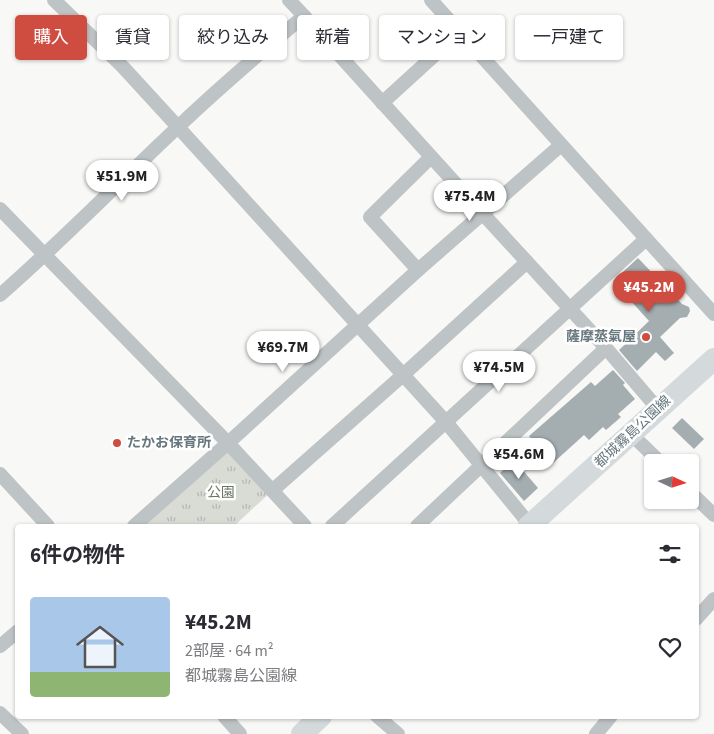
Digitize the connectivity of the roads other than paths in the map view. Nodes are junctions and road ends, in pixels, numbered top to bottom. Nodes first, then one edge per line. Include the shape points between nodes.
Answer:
1 (54, 0) edge
2 (289, 0) edge
3 (431, 0) edge
4 (303, 15) edge
5 (445, 15) edge
6 (297, 22) edge
7 (343, 60) edge
8 (429, 60) edge
9 (485, 60) edge
10 (382, 103) junction
11 (178, 127) junction
12 (561, 145) junction
13 (431, 158) junction
14 (0, 209) edge
15 (483, 214) junction
16 (646, 239) junction
17 (45, 256) junction
18 (527, 262) junction
19 (418, 270) junction
20 (0, 295) edge
21 (570, 309) junction
22 (714, 314) edge
23 (358, 325) junction
24 (606, 348) junction
25 (714, 359) edge
26 (404, 375) junction
27 (658, 409) junction
28 (446, 422) junction
29 (631, 434) junction
30 (228, 443) junction
31 (652, 454) edge
32 (481, 465) junction
33 (0, 474) edge
34 (273, 490) junction
35 (699, 501) edge
36 (714, 515) edge
37 (46, 524) edge
38 (136, 524) edge
39 (303, 524) edge
40 (334, 524) edge
41 (419, 524) edge
42 (528, 524) edge
43 (532, 524) edge
44 (714, 599) edge
45 (699, 616) edge
46 (15, 634) edge
47 (0, 646) edge
48 (0, 713) edge
49 (227, 719) edge
50 (318, 719) edge
51 (380, 719) edge
52 (608, 719) edge
53 (22, 734) edge
54 (240, 734) edge
55 (302, 734) edge
56 (398, 734) edge
57 (596, 734) edge

1 - 11 street via 124,67
2 - 4 street
3 - 5 street
6 - 11 street
7 - 10 street
8 - 10 street
9 - 12 street
10 - 13 street
11 - 17 street
11 - 23 street
12 - 15 street
12 - 16 street
13 - 15 street
13 - 19 street via 370,217
14 - 17 street
15 - 18 street
15 - 19 street
16 - 21 street
16 - 22 street
17 - 20 street
17 - 30 street
18 - 21 street
18 - 26 street
19 - 23 street
21 - 24 street
21 - 28 street
23 - 26 street
23 - 30 street
24 - 27 street
24 - 32 street
25 - 27 main road, 都城霧島公園線
26 - 28 street
26 - 34 street
27 - 29 main road, 都城霧島公園線
28 - 32 street
28 - 40 street
29 - 31 street
29 - 43 main road, 都城霧島公園線
30 - 34 street
30 - 38 street
32 - 41 street
32 - 42 street
33 - 37 street
34 - 39 street
35 - 36 street
44 - 45 street
46 - 47 street
48 - 53 street
49 - 54 street
50 - 55 main road
51 - 56 street
52 - 57 street

